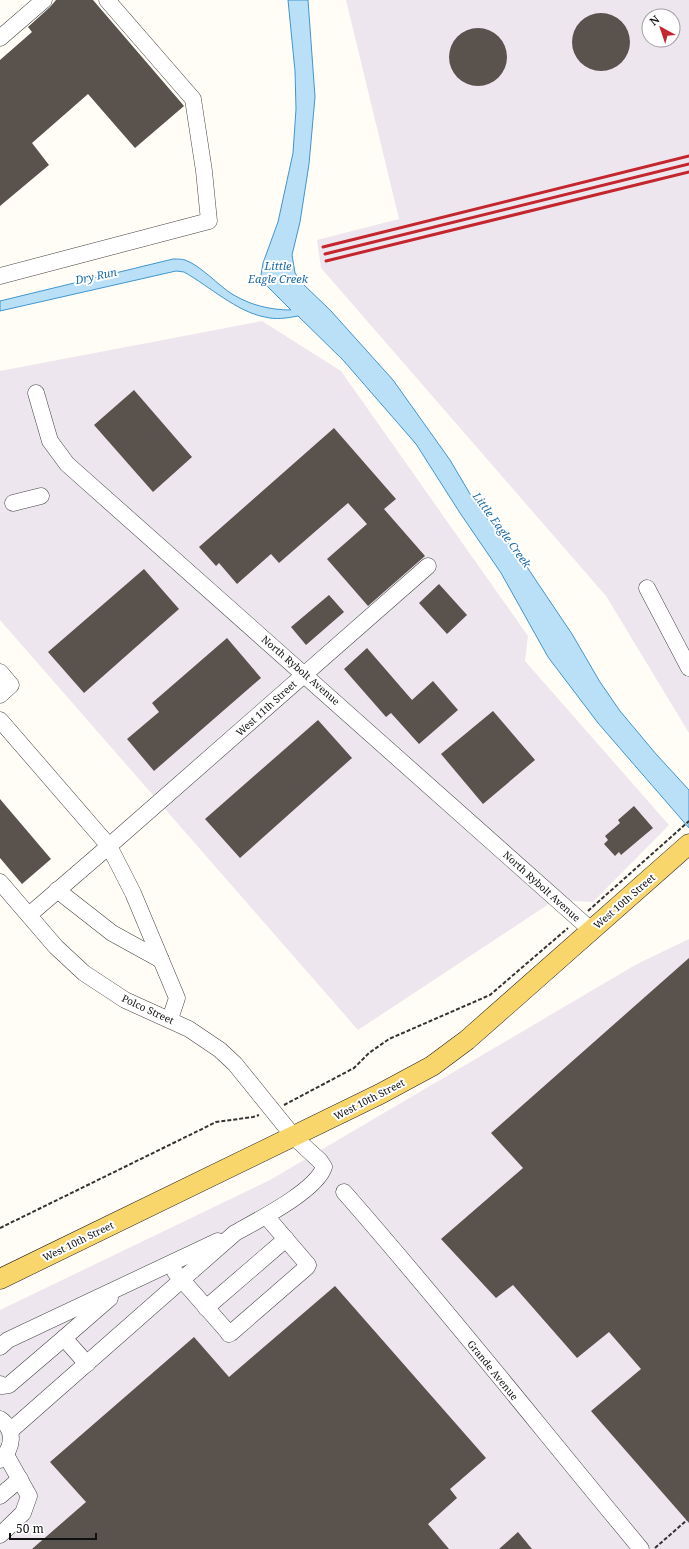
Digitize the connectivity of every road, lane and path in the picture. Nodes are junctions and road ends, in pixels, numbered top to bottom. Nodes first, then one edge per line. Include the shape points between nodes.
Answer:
1 (44, 0) edge
2 (107, 0) edge
3 (0, 38) edge
4 (0, 276) edge
5 (36, 393) dead end
6 (41, 496) dead end
7 (13, 503) dead end
8 (428, 566) dead end
9 (647, 588) dead end
10 (689, 668) edge
11 (0, 672) edge
12 (304, 674) junction
13 (0, 695) edge
14 (0, 720) edge
15 (689, 821) edge
16 (689, 844) edge
17 (109, 846) junction
18 (667, 852) junction
19 (0, 882) edge
20 (57, 890) junction
21 (28, 915) junction
22 (585, 924) junction
23 (161, 960) junction
24 (170, 1019) junction
25 (272, 1110) junction
26 (294, 1136) junction
27 (344, 1192) dead end
28 (266, 1216) junction
29 (0, 1228) edge
30 (235, 1233) junction
31 (286, 1239) junction
32 (168, 1265) junction
33 (0, 1279) edge
34 (182, 1280) junction
35 (125, 1286) junction
36 (206, 1308) junction
37 (64, 1338) junction
38 (0, 1347) edge
39 (87, 1364) junction
40 (0, 1384) edge
41 (5, 1425) edge
42 (3, 1458) edge
43 (20, 1479) junction
44 (0, 1496) edge
45 (687, 1520) dead end
46 (0, 1535) edge
47 (641, 1549) edge
48 (654, 1549) edge

1 - 3 street
2 - 4 street via 193,99 204,171 208,221
5 - 12 street, North Rybolt Avenue via 50,441 67,464
6 - 7 street
8 - 12 street, West 11th Street
9 - 10 street
11 - 13 street via 11,685
12 - 17 street, West 11th Street
12 - 22 street, North Rybolt Avenue
14 - 17 street
15 - 18 path
16 - 18 main road, West 10th Street
17 - 20 street, West 11th Street
17 - 23 street via 133,893
18 - 22 main road, West 10th Street
18 - 22 path
19 - 21 street, Polco Street
20 - 21 street, West 11th Street
20 - 23 street via 112,933
21 - 24 street, Polco Street via 56,947 84,973 125,1000
22 - 25 path via 490,995 389,1039 354,1068
22 - 26 main road, West 10th Street via 467,1040 432,1066
23 - 24 street via 177,998
24 - 25 street, Polco Street via 220,1050 235,1064
25 - 26 street, Polco Street
25 - 29 path via 253,1117 216,1122
26 - 28 street, Polco Street via 320,1161 324,1167 322,1174
26 - 33 main road, West 10th Street
27 - 47 street, Grande Avenue via 395,1250
28 - 30 street, Polco Street
28 - 31 street
30 - 32 street
30 - 34 street
31 - 36 street
31 - 36 street via 307,1262 307,1267 231,1333 229,1334
32 - 34 street
32 - 35 street
34 - 36 street
34 - 39 street
35 - 37 street
35 - 38 street via 8,1340
37 - 39 street
37 - 40 street via 9,1385
39 - 41 street
41 - 42 street via 12,1441
42 - 43 street
43 - 44 street
43 - 46 street via 30,1496 23,1514
45 - 48 path

